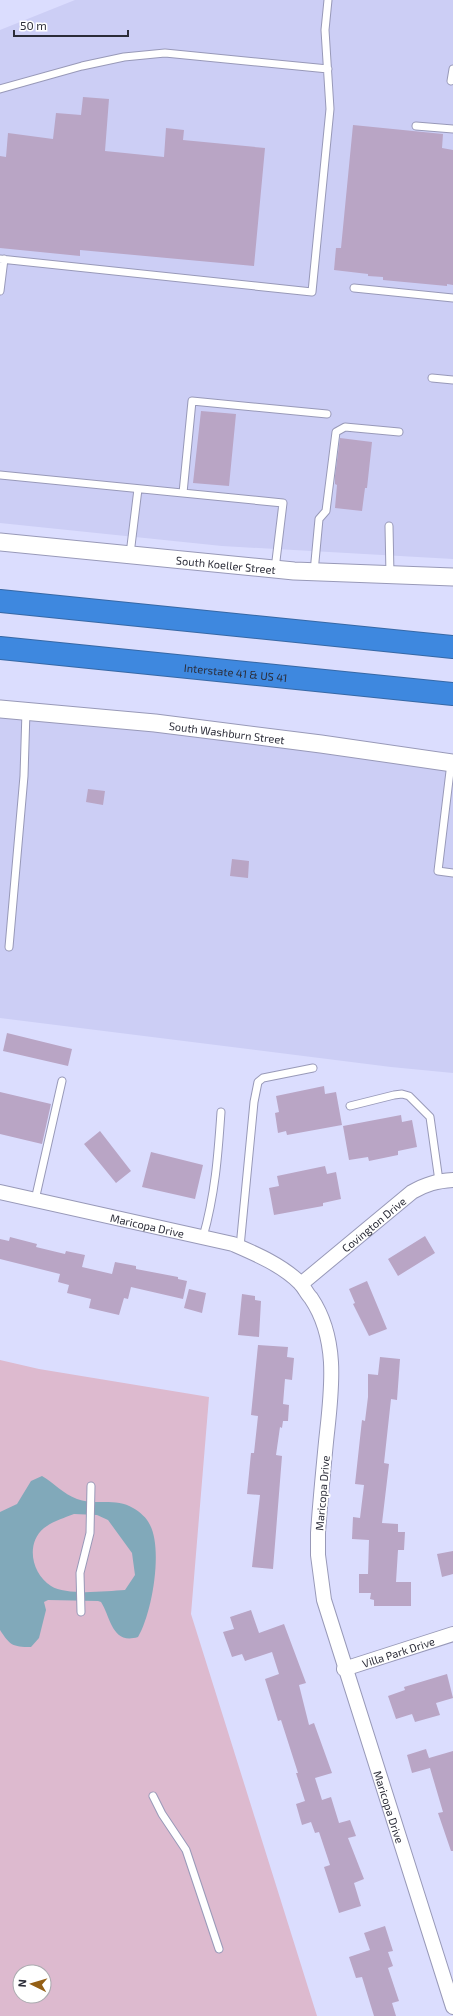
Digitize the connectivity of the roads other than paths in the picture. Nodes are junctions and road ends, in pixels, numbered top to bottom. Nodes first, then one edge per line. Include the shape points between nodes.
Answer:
1 (328, 0) edge
2 (328, 69) junction
3 (453, 69) edge
4 (452, 81) dead end
5 (0, 88) edge
6 (416, 126) dead end
7 (453, 129) edge
8 (2, 259) edge
9 (354, 288) dead end
10 (0, 292) edge
11 (453, 298) edge
12 (432, 378) dead end
13 (453, 380) edge
14 (327, 414) dead end
15 (400, 432) dead end
16 (0, 475) edge
17 (138, 489) junction
18 (183, 493) junction
19 (389, 526) dead end
20 (0, 542) edge
21 (130, 554) junction
22 (275, 569) junction
23 (314, 572) junction
24 (390, 575) junction
25 (453, 577) edge
26 (0, 601) edge
27 (453, 647) edge
28 (9, 648) edge
29 (453, 694) edge
30 (0, 709) edge
31 (26, 711) junction
32 (452, 763) edge
33 (453, 873) edge
34 (10, 947) dead end
35 (313, 1068) dead end
36 (62, 1081) dead end
37 (350, 1106) dead end
38 (221, 1112) dead end
39 (453, 1180) edge
40 (439, 1181) junction
41 (0, 1192) edge
42 (35, 1200) junction
43 (203, 1237) junction
44 (240, 1247) junction
45 (301, 1284) junction
46 (91, 1486) dead end
47 (81, 1612) dead end
48 (453, 1634) edge
49 (344, 1669) junction
50 (153, 1796) dead end
51 (219, 1949) dead end
52 (453, 2007) edge

1 - 2 lane via 325,30
2 - 5 lane via 165,53 124,57
2 - 8 lane via 330,109 312,292
3 - 4 lane
6 - 7 lane
8 - 10 lane
9 - 11 lane
12 - 13 lane
14 - 18 lane via 192,401
15 - 23 lane via 345,427 336,432 326,511 319,519
16 - 17 lane
17 - 18 lane
17 - 21 lane
18 - 22 lane via 283,503
19 - 24 lane
20 - 21 street, South Koeller Street
21 - 22 street, South Koeller Street
22 - 23 street, South Koeller Street
23 - 24 street, South Koeller Street
24 - 25 street, South Koeller Street
26 - 27 highway
28 - 29 highway, Interstate 41 & US 41
30 - 31 street, South Washburn Street
31 - 32 street, South Washburn Street via 155,723
31 - 34 lane
32 - 33 lane via 438,871
35 - 44 lane via 263,1078 258,1082
36 - 42 lane
37 - 40 lane via 394,1095 409,1096 430,1118
38 - 43 lane via 218,1167 212,1205
39 - 40 street, Covington Drive
40 - 45 street, Covington Drive via 412,1192
41 - 42 street, Maricopa Drive
42 - 43 street, Maricopa Drive
43 - 44 street, Maricopa Drive
44 - 45 street, Maricopa Drive via 258,1255
45 - 49 street, Maricopa Drive via 319,1314 328,1338 332,1362 318,1555 324,1600
46 - 47 lane via 90,1534 80,1573
48 - 49 street, Villa Park Drive
49 - 52 street, Maricopa Drive
50 - 51 lane via 186,1850

